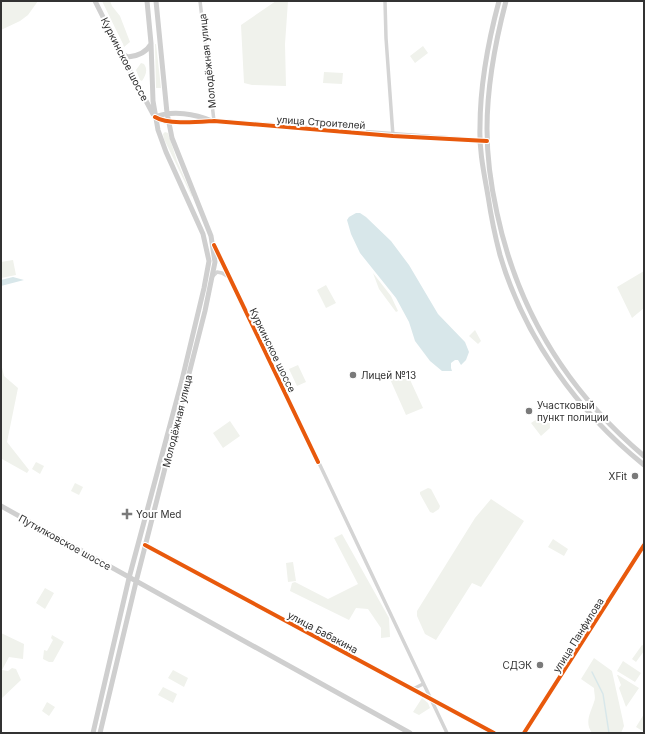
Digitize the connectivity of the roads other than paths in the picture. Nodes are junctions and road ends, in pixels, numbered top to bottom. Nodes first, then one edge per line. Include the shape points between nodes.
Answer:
1 (96, 1) edge
2 (200, 1) edge
3 (385, 1) edge
4 (499, 1) edge
5 (506, 1) edge
6 (148, 2) edge
7 (156, 2) edge
8 (151, 43) junction
9 (120, 52) junction
10 (167, 113) junction
11 (155, 117) junction
12 (168, 121) junction
13 (214, 121) junction
14 (393, 136) junction
15 (480, 141) junction
16 (487, 141) junction
17 (214, 246) junction
18 (213, 276) junction
19 (228, 277) junction
20 (644, 456) edge
21 (644, 465) edge
22 (1, 506) edge
23 (145, 545) junction
24 (644, 545) edge
25 (129, 578) junction
26 (136, 582) junction
27 (423, 684) junction
28 (409, 687) junction
29 (430, 699) junction
30 (92, 733) edge
31 (100, 733) edge
32 (410, 733) edge
33 (447, 733) edge
34 (494, 733) edge
35 (524, 733) edge

1 - 9 main road, Куркинское шоссе
2 - 13 street, Молодёжная улица
3 - 14 street
4 - 15 main road via 488,44
5 - 16 main road via 491,72
6 - 8 main road
7 - 10 main road, Молодёжная улица
8 - 9 main road via 143,53 132,57 126,57
8 - 11 main road
9 - 11 main road, Куркинское шоссе
10 - 11 main road, улица Строителей
10 - 12 main road, Молодёжная улица
10 - 13 main road, улица Строителей via 197,115
11 - 12 main road, улица Строителей
11 - 25 main road, Молодёжная улица via 166,152 203,234 209,261 181,384
12 - 13 main road, улица Строителей
12 - 17 main road, Молодёжная улица via 176,149
13 - 14 main road, улица Строителей
14 - 15 main road, улица Строителей
15 - 16 main road, улица Строителей
15 - 21 main road via 499,249 513,291 528,324 549,360 581,403
16 - 20 main road via 493,193 502,236 512,270 532,317 554,356 576,386 622,437
17 - 18 main road, Молодёжная улица
17 - 19 street, Куркинское шоссе
18 - 19 street via 217,272
18 - 23 main road, Молодёжная улица
19 - 27 street, Куркинское шоссе via 319,462
22 - 25 main road, Путилковское шоссе
23 - 26 main road, Молодёжная улица
23 - 28 main road, улица Бабакина
24 - 35 main road, улица Панфилова
25 - 26 main road, Путилковское шоссе
25 - 30 main road, Молодёжная улица
26 - 31 main road, Молодёжная улица
26 - 32 main road
27 - 28 street via 415,688
27 - 29 street, Куркинское шоссе
28 - 29 main road, улица Бабакина
29 - 33 street, Куркинское шоссе
29 - 34 main road, улица Бабакина

